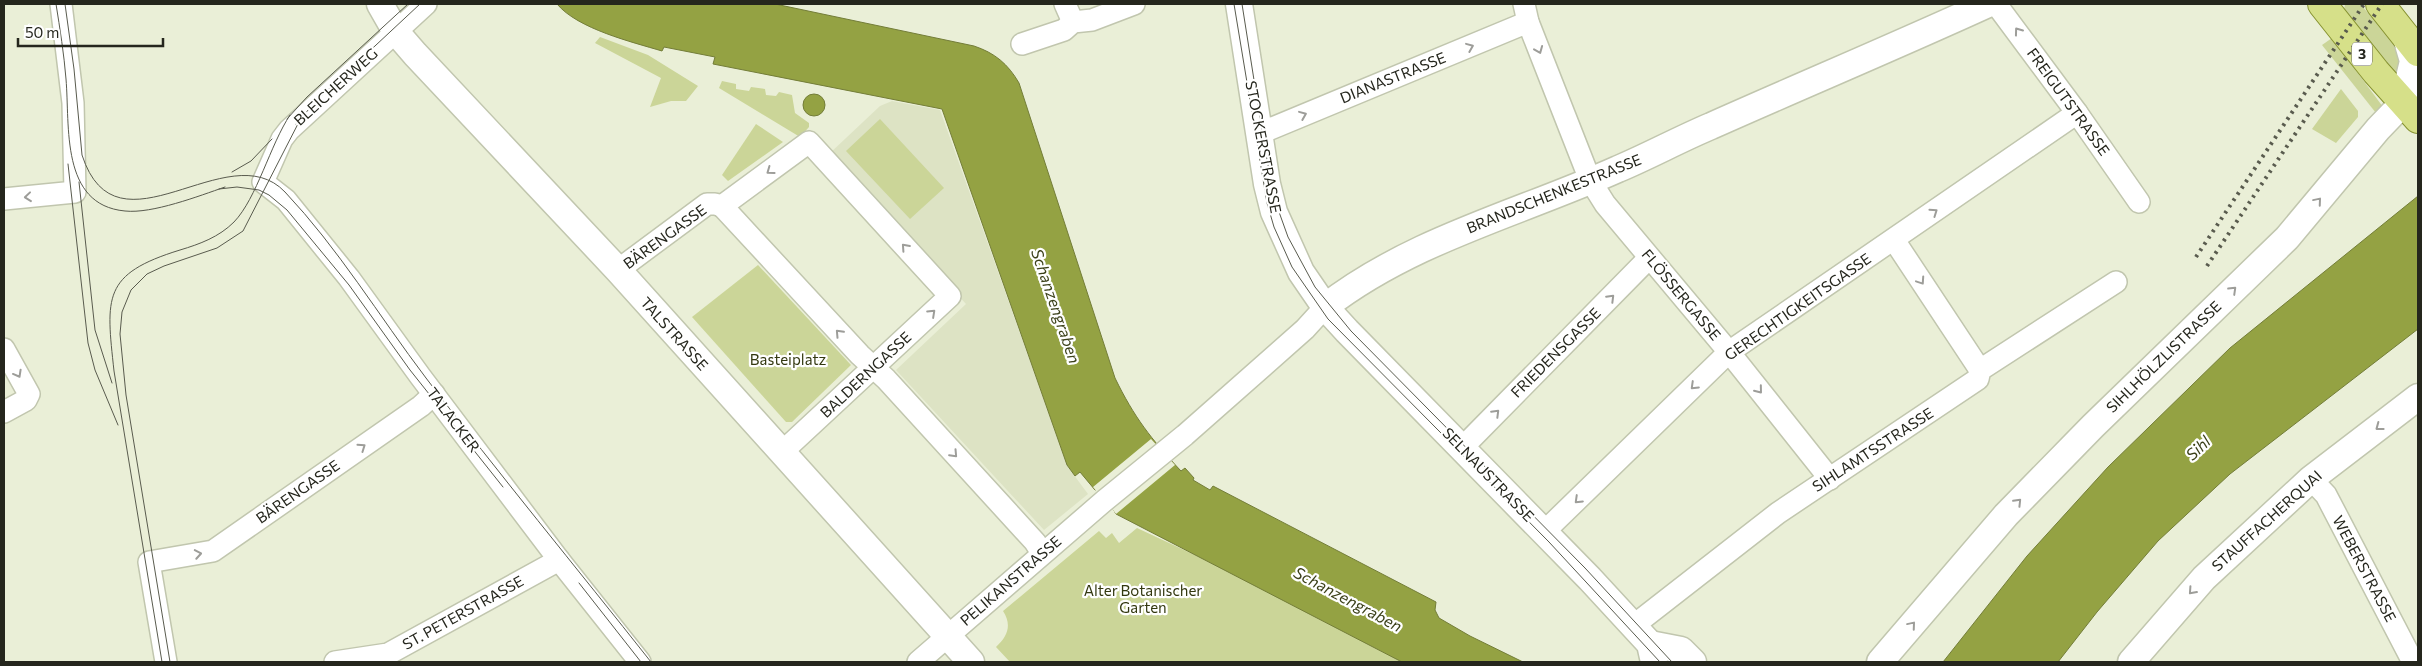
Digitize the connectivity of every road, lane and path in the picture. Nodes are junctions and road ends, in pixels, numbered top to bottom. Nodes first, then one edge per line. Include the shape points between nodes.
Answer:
1 (60, 4) edge
2 (380, 4) edge
3 (426, 4) edge
4 (1134, 4) edge
5 (1239, 4) edge
6 (1988, 4) edge
7 (1996, 4) edge
8 (2322, 4) edge
9 (2380, 4) edge
10 (1069, 13) edge
11 (1526, 13) edge
12 (396, 32) junction
13 (1022, 44) dead end
14 (2412, 44) edge
15 (2411, 111) edge
16 (2077, 113) junction
17 (1258, 134) junction
18 (1590, 180) junction
19 (262, 182) joint
20 (4, 199) edge
21 (2139, 202) dead end
22 (722, 206) junction
23 (1894, 240) junction
24 (1649, 258) junction
25 (618, 270) junction
26 (2116, 282) dead end
27 (950, 296) joint
28 (1325, 308) junction
29 (4, 349) edge
30 (1729, 352) junction
31 (874, 368) junction
32 (1980, 370) junction
33 (434, 394) junction
34 (2418, 397) edge
35 (4, 412) edge
36 (1462, 448) junction
37 (1164, 452) joint
38 (781, 453) junction
39 (1830, 479) junction
40 (2311, 479) junction
41 (1544, 532) junction
42 (1042, 554) junction
43 (559, 560) junction
44 (948, 635) junction
45 (1646, 644) edge
46 (390, 658) edge
47 (166, 662) edge
48 (335, 662) edge
49 (640, 662) edge
50 (918, 662) edge
51 (971, 662) edge
52 (1693, 662) edge
53 (1880, 662) edge
54 (2131, 662) edge
55 (2413, 662) edge

1 -> 20 street via 73,103 75,192
2 - 12 street, TALSTRASSE
3 - 12 street, BLEICHERWEG
4 - 10 street via 1092,20
5 - 17 street, STOCKERSTRASSE
6 - 18 street, BRANDSCHENKESTRASSE
16 -> 7 street, FREIGUTSTRASSE
8 - 15 main road, 3
9 - 14 main road
10 - 13 street via 1064,30
17 -> 11 street, DIANASTRASSE
11 -> 18 street, FLÖSSERGASSE
12 - 19 street, BLEICHERWEG via 282,138
12 - 25 street, TALSTRASSE
14 - 15 street, SIHLHÖLZLISTRASSE
53 -> 15 street, SIHLHÖLZLISTRASSE via 2006,515 2287,238 2378,130
16 - 21 street, FREIGUTSTRASSE
23 -> 16 street, GERECHTIGKEITSGASSE
17 - 28 street, STOCKERSTRASSE via 1267,184 1282,234 1301,272
18 - 24 street, FLÖSSERGASSE via 1605,204
18 - 28 street, BRANDSCHENKESTRASSE via 1389,265 1350,288
19 - 33 street, TALACKER via 286,200 349,278
22 - 25 street, BÄRENGASSE via 707,204
27 -> 22 street, BÄRENGASSE via 810,142
31 -> 22 street
23 - 30 street, GERECHTIGKEITSGASSE
23 -> 32 street
24 - 30 street, FLÖSSERGASSE
36 -> 24 street, FRIEDENSGASSE
25 - 38 street, TALSTRASSE
26 - 32 street, SIHLAMTSSTRASSE
31 -> 27 street, BALDERNGASSE
28 - 36 street, SELNAUSTRASSE
28 - 37 street, BRANDSCHENKESTRASSE via 1306,329
29 -> 35 street via 29,394 26,400
30 -> 39 street, FLÖSSERGASSE
30 -> 41 street, GERECHTIGKEITSGASSE
31 - 38 street, BALDERNGASSE
31 -> 42 street via 1035,542
32 - 39 street, SIHLAMTSSTRASSE via 1978,379
33 - 43 street, TALACKER
47 -> 33 street, BÄRENGASSE via 150,562 213,551
34 -> 40 street, STAUFFACHERQUAI
36 - 41 street, SELNAUSTRASSE
37 - 42 street, PELIKANSTRASSE
38 - 44 street, TALSTRASSE
39 - 45 street, SIHLAMTSSTRASSE via 1750,534
40 -> 54 street, STAUFFACHERQUAI via 2204,578
40 - 55 street, WEBERSTRASSE via 2326,495
41 - 45 street, SELNAUSTRASSE
42 - 44 street, PELIKANSTRASSE
43 - 46 street, ST. PETERSTRASSE
43 - 49 street, TALACKER
44 - 50 street, PELIKANSTRASSE
44 - 51 street, TALSTRASSE
45 - 52 street via 1681,650
46 - 48 street, ST. PETERSTRASSE

